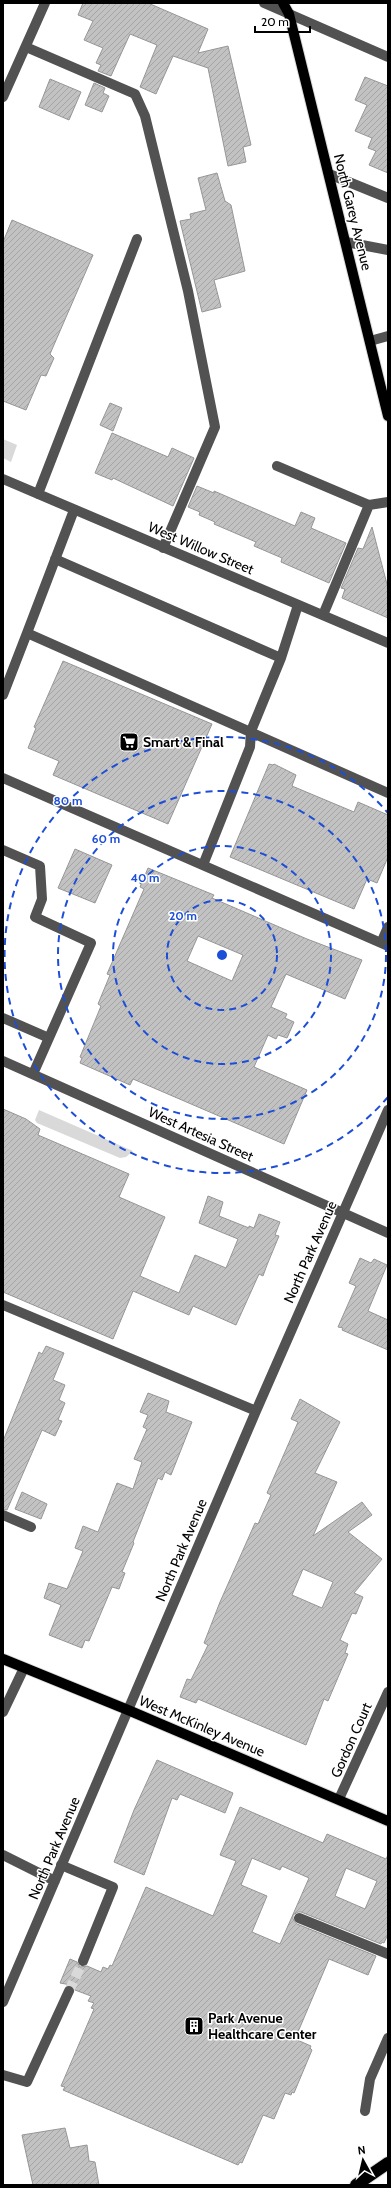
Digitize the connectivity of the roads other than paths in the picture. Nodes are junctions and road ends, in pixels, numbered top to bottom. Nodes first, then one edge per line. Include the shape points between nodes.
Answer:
1 (45, 3) edge
2 (264, 3) edge
3 (283, 3) edge
4 (293, 3) edge
5 (289, 14) junction
6 (26, 47) junction
7 (388, 57) edge
8 (3, 97) edge
9 (329, 174) junction
10 (388, 198) edge
11 (137, 239) dead end
12 (346, 242) junction
13 (388, 250) edge
14 (388, 336) edge
15 (370, 341) junction
16 (388, 416) edge
17 (277, 466) dead end
18 (3, 480) edge
19 (38, 494) junction
20 (388, 502) edge
21 (369, 505) junction
22 (74, 510) junction
23 (163, 548) junction
24 (55, 559) junction
25 (298, 605) junction
26 (323, 615) junction
27 (27, 633) junction
28 (388, 643) edge
29 (281, 658) junction
30 (3, 695) edge
31 (250, 731) junction
32 (3, 778) edge
33 (388, 793) edge
34 (3, 850) edge
35 (203, 865) junction
36 (388, 927) edge
37 (385, 945) edge
38 (3, 1018) edge
39 (49, 1038) junction
40 (3, 1061) edge
41 (33, 1074) junction
42 (387, 1117) edge
43 (342, 1213) junction
44 (388, 1233) edge
45 (3, 1305) edge
46 (256, 1411) junction
47 (3, 1515) edge
48 (31, 1527) dead end
49 (3, 1659) edge
50 (24, 1668) junction
51 (388, 1693) edge
52 (128, 1710) junction
53 (3, 1712) edge
54 (339, 1799) junction
55 (388, 1821) edge
56 (3, 1855) edge
57 (62, 1865) junction
58 (55, 1881) junction
59 (299, 1918) dead end
60 (388, 1954) edge
61 (83, 1961) tunnel mouth
62 (69, 1991) tunnel mouth
63 (3, 2002) edge
64 (388, 2038) edge
65 (3, 2075) edge
66 (365, 2111) dead end
67 (388, 2163) edge
68 (356, 2185) edge

1 - 6 street
2 - 5 street
3 - 5 main road, North Garey Avenue
4 - 5 main road
5 - 7 street
5 - 9 main road, North Garey Avenue
6 - 8 street
6 - 23 street via 135,94 145,116 188,291 216,427
9 - 10 street
9 - 12 main road, North Garey Avenue
11 - 19 street
12 - 13 street
12 - 15 main road, North Garey Avenue
14 - 15 street
15 - 16 main road, North Garey Avenue
17 - 21 street
18 - 19 street, West Willow Street
19 - 22 street, West Willow Street
20 - 21 street
21 - 26 street
22 - 23 street, West Willow Street
22 - 24 street
23 - 25 street, West Willow Street
24 - 27 street
24 - 29 street
25 - 26 street, West Willow Street
25 - 29 street
26 - 28 street, West Willow Street
27 - 30 street
27 - 31 street
29 - 31 street
31 - 33 street
31 - 35 street via 250,747
32 - 35 street
34 - 39 street via 40,866 42,899 35,917 91,943
35 - 37 street
36 - 37 street
38 - 39 street
39 - 41 street
40 - 41 street, West Artesia Street
41 - 43 street, West Artesia Street
42 - 43 street, North Park Avenue
43 - 44 street, West Artesia Street
43 - 46 street, North Park Avenue
45 - 46 street
46 - 52 street, North Park Avenue
47 - 48 street
49 - 50 main road, West McKinley Avenue
50 - 52 main road, West McKinley Avenue
50 - 53 street
51 - 54 street, Gordon Court
52 - 54 main road, West McKinley Avenue
52 - 57 street, North Park Avenue
54 - 55 main road, West McKinley Avenue
56 - 58 street
57 - 58 street, North Park Avenue
57 - 61 street via 113,1887
58 - 63 street, North Park Avenue
59 - 60 street
62 - 65 street via 27,2082
64 - 66 street via 370,2079
67 - 68 highway

